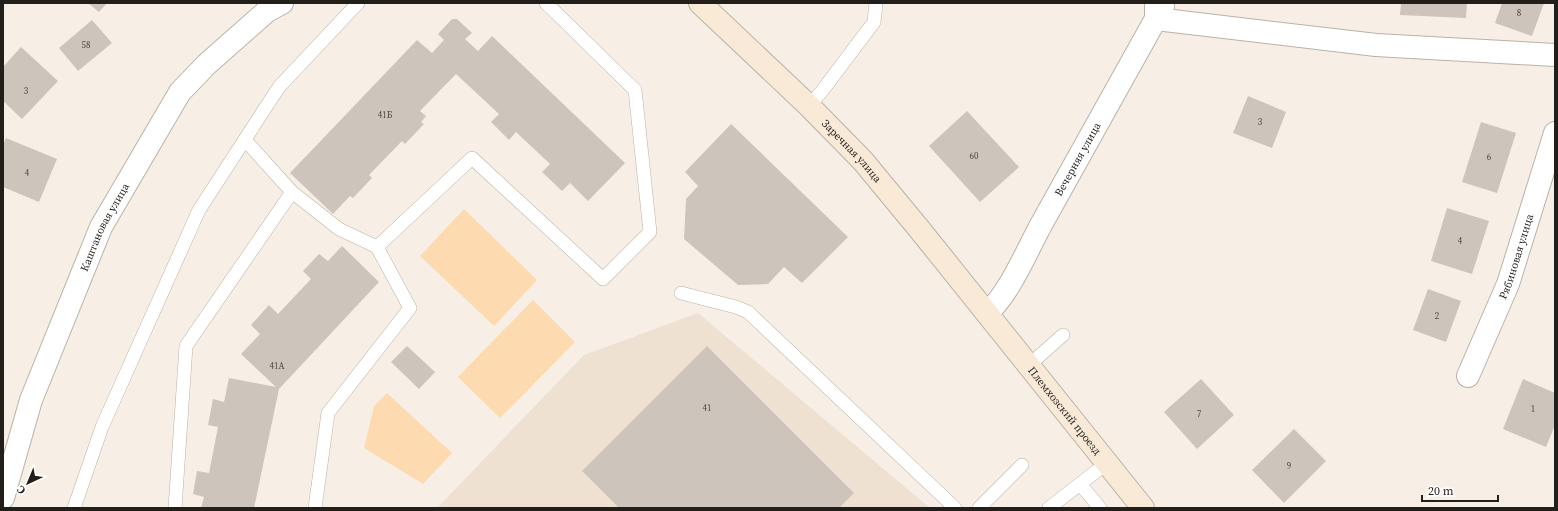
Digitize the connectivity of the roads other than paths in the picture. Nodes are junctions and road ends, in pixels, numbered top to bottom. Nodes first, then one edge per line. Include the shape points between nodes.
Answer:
1 (282, 3) edge
2 (358, 3) edge
3 (546, 3) edge
4 (700, 3) edge
5 (876, 3) edge
6 (1159, 8) edge
7 (1555, 55) edge
8 (809, 106) junction
9 (1555, 133) edge
10 (245, 140) junction
11 (292, 192) junction
12 (377, 247) junction
13 (681, 293) dead end
14 (987, 313) junction
15 (1063, 335) dead end
16 (1028, 366) junction
17 (1468, 376) dead end
18 (1107, 463) junction
19 (1022, 465) dead end
20 (1080, 484) junction
21 (3, 498) edge
22 (74, 508) edge
23 (175, 508) edge
24 (315, 508) edge
25 (955, 508) edge
26 (979, 508) edge
27 (1049, 508) edge
28 (1100, 508) edge
29 (1143, 508) edge

1 - 21 street, Каштановая улица via 267,11 207,64 180,92 101,226 31,400
2 - 10 lane via 279,87
3 - 12 lane via 635,90 650,232 603,279 472,158
4 - 8 main road, Заречная улица
5 - 8 lane via 874,22
6 - 7 street via 1376,44
6 - 14 street, Вечерняя улица via 1004,294
8 - 14 main road, Заречная улица via 877,177
9 - 17 street, Рябиновая улица via 1508,284
10 - 11 lane
10 - 22 lane via 198,210 102,427
11 - 12 lane via 339,229
11 - 23 lane via 186,346
12 - 24 lane via 410,308 328,413
13 - 25 lane via 748,312
14 - 16 main road, Племхозский проезд
15 - 16 lane
16 - 18 main road, Племхозский проезд
18 - 20 lane
18 - 29 main road, Племхозский проезд
19 - 26 lane
20 - 27 lane
20 - 28 lane

